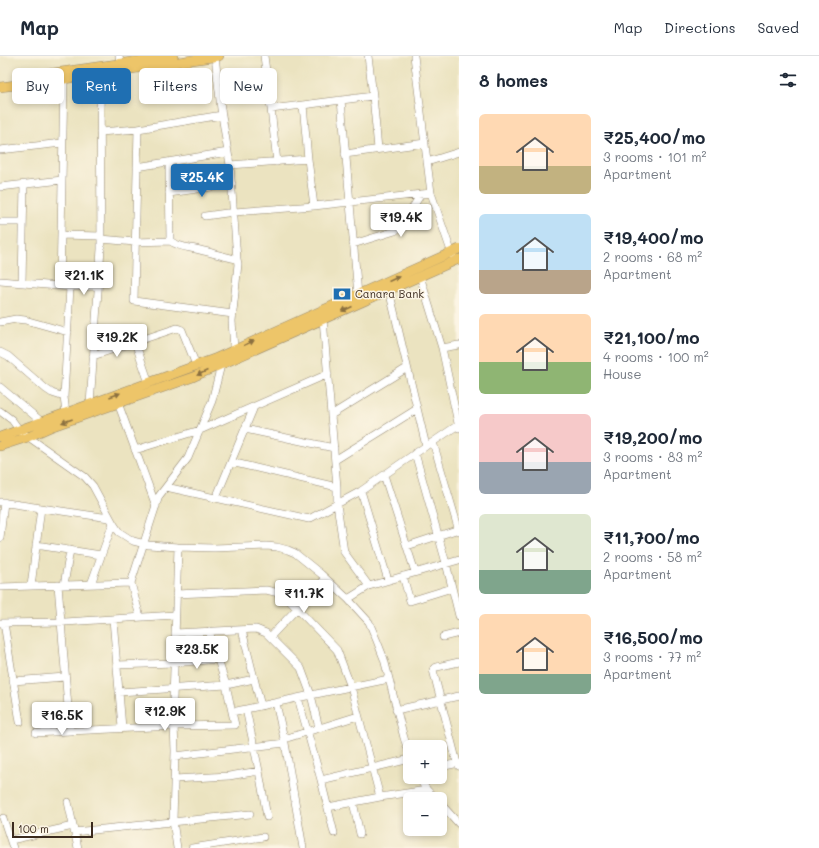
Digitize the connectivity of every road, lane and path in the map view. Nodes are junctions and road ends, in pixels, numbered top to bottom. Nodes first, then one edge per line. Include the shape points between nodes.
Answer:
1 (173, 56) edge
2 (216, 56) edge
3 (220, 56) edge
4 (264, 56) edge
5 (368, 56) edge
6 (414, 56) edge
7 (121, 63) edge
8 (111, 68) edge
9 (72, 78) edge
10 (64, 79) edge
11 (0, 81) edge
12 (12, 86) edge
13 (0, 87) edge
14 (373, 96) junction
15 (341, 100) junction
16 (63, 104) edge
17 (100, 104) edge
18 (303, 105) junction
19 (271, 109) junction
20 (222, 115) junction
21 (138, 129) junction
22 (100, 132) junction
23 (62, 143) junction
24 (425, 144) junction
25 (378, 149) junction
26 (0, 150) edge
27 (228, 152) junction
28 (459, 152) edge
29 (345, 154) junction
30 (308, 159) junction
31 (169, 162) junction
32 (276, 162) junction
33 (427, 162) junction
34 (230, 165) junction
35 (136, 167) junction
36 (62, 180) junction
37 (24, 184) junction
38 (232, 184) junction
39 (0, 187) edge
40 (170, 193) junction
41 (431, 193) junction
42 (421, 194) junction
43 (350, 202) junction
44 (314, 206) junction
45 (234, 212) junction
46 (204, 216) dead end
47 (0, 222) edge
48 (23, 222) junction
49 (61, 235) junction
50 (101, 237) junction
51 (170, 241) junction
52 (135, 242) junction
53 (353, 244) junction
54 (456, 255) edge
55 (237, 259) junction
56 (420, 276) junction
57 (0, 281) edge
58 (22, 283) junction
59 (60, 286) junction
60 (98, 286) junction
61 (70, 287) junction
62 (389, 290) junction
63 (358, 295) junction
64 (233, 314) junction
65 (323, 319) junction
66 (0, 322) edge
67 (68, 332) junction
68 (135, 342) junction
69 (459, 345) edge
70 (442, 348) junction
71 (0, 352) edge
72 (236, 353) junction
73 (93, 356) junction
74 (196, 365) junction
75 (221, 365) junction
76 (407, 368) junction
77 (328, 374) junction
78 (149, 383) junction
79 (0, 387) edge
80 (64, 397) junction
81 (118, 403) junction
82 (90, 404) junction
83 (254, 406) junction
84 (417, 409) junction
85 (0, 411) edge
86 (66, 413) junction
87 (331, 416) junction
88 (42, 422) junction
89 (459, 426) edge
90 (245, 429) junction
91 (200, 430) junction
92 (20, 431) junction
93 (28, 437) junction
94 (0, 438) edge
95 (433, 442) junction
96 (0, 446) edge
97 (426, 446) junction
98 (334, 448) junction
99 (136, 450) junction
100 (415, 453) junction
101 (335, 460) junction
102 (231, 462) junction
103 (384, 475) junction
104 (337, 486) junction
105 (166, 487) junction
106 (361, 491) junction
107 (216, 498) junction
108 (2, 502) edge
109 (337, 504) junction
110 (156, 506) junction
111 (41, 508) junction
112 (111, 521) junction
113 (459, 530) edge
114 (438, 535) junction
115 (0, 538) edge
116 (143, 544) junction
117 (36, 545) junction
118 (407, 546) junction
119 (178, 547) junction
120 (70, 550) junction
121 (101, 555) junction
122 (459, 560) edge
123 (446, 564) junction
124 (415, 572) junction
125 (403, 576) junction
126 (325, 578) junction
127 (388, 580) junction
128 (131, 583) junction
129 (91, 584) junction
130 (61, 585) junction
131 (31, 586) junction
132 (369, 586) junction
133 (0, 587) edge
134 (452, 588) junction
135 (176, 594) junction
136 (348, 599) junction
137 (297, 609) junction
138 (175, 615) junction
139 (459, 616) edge
140 (140, 617) junction
141 (113, 619) junction
142 (61, 622) junction
143 (2, 623) edge
144 (242, 630) junction
145 (209, 631) junction
146 (175, 633) junction
147 (459, 633) edge
148 (270, 637) junction
149 (443, 637) dead end
150 (218, 659) junction
151 (459, 662) edge
152 (174, 663) junction
153 (117, 665) junction
154 (65, 677) junction
155 (254, 679) junction
156 (389, 679) junction
157 (13, 681) junction
158 (226, 685) junction
159 (350, 687) junction
160 (173, 689) junction
161 (119, 692) junction
162 (311, 695) junction
163 (459, 696) edge
164 (298, 698) junction
165 (440, 700) junction
166 (276, 702) junction
167 (261, 706) junction
168 (246, 709) junction
169 (396, 710) junction
170 (232, 712) junction
171 (358, 716) junction
172 (20, 722) dead end
173 (249, 723) junction
174 (235, 725) junction
175 (174, 726) junction
176 (122, 728) junction
177 (320, 728) junction
178 (70, 731) junction
179 (36, 732) dead end
180 (307, 732) junction
181 (405, 740) edge
182 (284, 741) junction
183 (254, 747) junction
184 (175, 756) junction
185 (403, 761) edge
186 (458, 764) edge
187 (447, 766) edge
188 (373, 769) junction
189 (259, 771) junction
190 (174, 779) junction
191 (321, 780) junction
192 (423, 784) edge
193 (427, 790) joint
194 (380, 797) junction
195 (68, 802) dead end
196 (353, 802) junction
197 (328, 807) junction
198 (447, 811) edge
199 (250, 814) dead end
200 (266, 817) dead end
201 (3, 818) dead end
202 (173, 821) junction
203 (459, 824) edge
204 (74, 829) junction
205 (334, 833) dead end
206 (360, 834) dead end
207 (263, 837) dead end
208 (10, 840) junction
209 (13, 848) edge
210 (78, 848) edge
211 (177, 848) edge
212 (192, 848) edge
213 (302, 848) edge

1 - 7 main road
2 - 3 main road
2 - 7 main road
2 - 20 street
4 - 19 street
5 - 14 street
6 - 24 street
7 - 8 main road
7 - 11 main road
9 - 10 main road
12 - 13 main road
14 - 15 street
14 - 25 street
15 - 18 street
15 - 29 street
16 - 23 street
17 - 22 street
18 - 19 street
18 - 30 street
19 - 32 street
20 - 21 street
20 - 27 street
21 - 22 street
21 - 35 street
22 - 50 street
23 - 26 street
23 - 36 street
24 - 25 street
24 - 33 street
25 - 29 street
27 - 31 street
27 - 34 street
28 - 33 street
29 - 43 street
30 - 32 street
30 - 44 street
31 - 35 street
31 - 40 street
32 - 34 street
33 - 41 street
34 - 38 street
35 - 52 street
36 - 37 street
36 - 49 street
37 - 39 street
37 - 48 street
38 - 40 street
38 - 45 street
40 - 51 street
41 - 42 street
41 - 54 street
42 - 43 street
42 - 53 street via 402,225 395,231
43 - 44 street
43 - 53 street
44 - 45 street
45 - 46 street
45 - 55 street
47 - 48 street
48 - 58 street
49 - 50 street
49 - 59 street
50 - 52 street
50 - 60 street
51 - 52 street
51 - 55 street via 180,247
52 - 64 street via 134,301
53 - 63 street
54 - 56 main road
63 -> 54 main road
55 - 64 street
56 - 62 main road
56 - 70 street
57 - 58 street
58 - 59 street
59 - 61 street
60 - 61 street
60 - 73 street
61 - 67 street
62 -> 65 main road
62 - 76 street
72 -> 63 main road
64 - 72 street
65 - 72 main road
65 - 77 street
66 - 67 street via 25,320
67 - 80 street
68 - 73 street
68 - 74 street via 180,329
68 - 78 street
69 - 70 street
70 - 89 street
71 - 80 street via 49,391
72 - 74 main road
72 - 75 main road
73 - 82 street
74 - 78 main road
75 -> 81 main road
75 - 91 street via 212,401
76 - 84 street
76 - 87 street
77 - 83 street
77 - 87 street
82 -> 78 main road
79 - 88 street
80 - 86 street
81 -> 93 main road
81 - 99 street
82 - 86 main road
83 - 90 street
83 - 91 street
84 - 97 street
84 - 101 street
85 - 92 street via 12,420
86 - 88 main road
87 - 98 street
88 - 92 main road
89 - 95 street
90 - 98 street
90 - 102 street
91 - 99 street
91 - 105 street via 188,458
92 - 93 street
92 - 94 main road
93 - 96 main road
93 - 112 street via 93,486
95 - 97 street
95 - 113 street
97 - 100 street
98 - 101 street
99 - 110 street
100 - 103 street
100 - 114 street
101 - 104 street
102 - 104 street
102 - 107 street
103 - 106 street
103 - 118 street
104 - 109 street
105 - 107 street
105 - 110 street via 159,496
106 - 109 street
106 - 127 street
107 - 109 street via 309,518
108 - 111 street
108 - 115 street
109 - 132 street via 344,552
110 - 116 street
111 - 112 street
111 - 117 street
112 - 116 street via 119,532
112 - 121 street
113 - 114 street
114 - 118 street
114 - 123 street
116 - 119 street
116 - 128 street
117 - 120 street
117 - 131 street
118 - 124 street
119 - 126 street via 277,547 295,553
119 - 135 street
120 - 121 street
120 - 130 street
121 - 129 street
122 - 123 street
123 - 124 street
123 - 134 street
124 - 125 street
125 - 127 street
125 - 134 street via 410,601
126 - 136 street
126 - 137 street
127 - 132 street
128 - 129 street
128 - 140 street
129 - 130 street
130 - 131 street
130 - 142 street
131 - 133 street
132 - 136 street
134 - 139 street
135 - 137 street via 266,590 283,594
135 - 138 street
136 - 156 street via 369,622
137 - 148 street
137 - 159 street via 337,650
138 - 140 street
138 - 146 street
140 - 141 street
141 - 142 street
141 - 153 street
142 - 143 street
142 - 154 street
143 - 157 street
144 - 145 street
144 - 148 street via 256,629
144 - 155 street
145 - 146 street
145 - 150 street
146 - 152 street
147 - 149 street
148 - 162 street via 301,668
150 - 152 street
150 - 158 street
151 - 165 street via 434,668
152 - 153 street
152 - 160 street
153 - 161 street
154 - 157 street
154 - 178 street
155 - 158 street
155 - 167 street
156 - 159 street
156 - 169 street
157 - 172 street
158 - 160 street
158 - 170 street
159 - 162 street
159 - 171 street
160 - 161 street
160 - 175 street
161 - 176 street
162 - 164 street
162 - 177 street
163 - 165 street
164 - 166 street
164 - 180 street
165 - 169 street
165 - 186 street
166 - 167 street
166 - 182 street
167 - 168 street
168 - 170 street
168 - 173 street
169 - 181 street
170 - 174 street
171 - 177 street
171 - 188 street
173 - 174 street
173 - 183 street
174 - 175 street
175 - 176 street
175 - 184 street
176 - 178 street
177 - 180 street
178 - 179 street
180 - 182 street
180 - 191 street
182 - 183 street
182 - 213 street
183 - 184 street
183 - 189 street
184 - 190 street
185 - 188 street
186 - 187 street
188 - 191 street
188 - 194 street
189 - 190 street via 229,776
189 - 200 street
190 - 202 street
191 - 197 street
192 - 193 street
193 - 194 street
194 - 196 street
195 - 204 street
196 - 197 street
196 - 206 street
197 - 205 street
198 - 203 street
199 - 202 street
201 - 208 street
202 - 204 street
202 - 211 street
204 - 208 street
204 - 210 street
207 - 212 street
208 - 209 street

